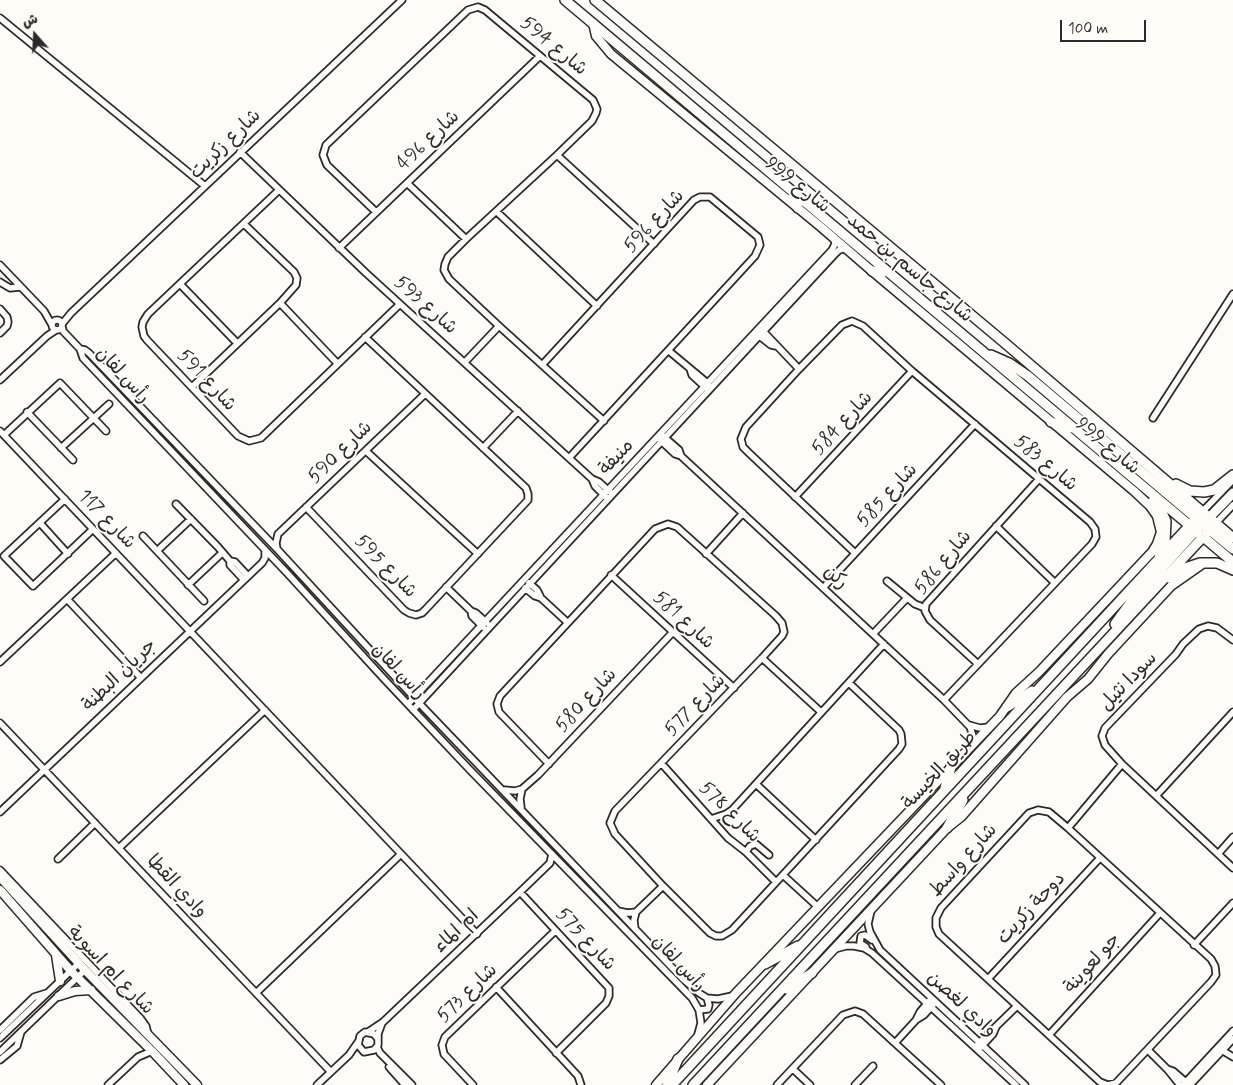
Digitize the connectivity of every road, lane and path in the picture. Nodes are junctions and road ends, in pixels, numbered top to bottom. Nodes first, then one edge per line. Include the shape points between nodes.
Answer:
1 (402, 0) edge
2 (565, 0) edge
3 (595, 0) edge
4 (0, 18) edge
5 (593, 23) junction
6 (540, 56) junction
7 (240, 152) junction
8 (557, 156) junction
9 (407, 183) junction
10 (205, 186) junction
11 (279, 190) junction
12 (793, 192) junction
13 (798, 208) junction
14 (376, 212) junction
15 (497, 212) junction
16 (244, 224) junction
17 (834, 238) junction
18 (466, 239) junction
19 (654, 244) junction
20 (339, 248) junction
21 (846, 248) junction
22 (0, 265) edge
23 (872, 271) junction
24 (888, 272) junction
25 (0, 282) edge
26 (180, 284) junction
27 (20, 287) junction
28 (1233, 294) edge
29 (280, 303) junction
30 (400, 304) junction
31 (597, 306) junction
32 (0, 310) edge
33 (57, 325) junction
34 (498, 326) junction
35 (0, 332) edge
36 (759, 332) junction
37 (365, 337) junction
38 (237, 344) junction
39 (80, 349) junction
40 (669, 351) junction
41 (986, 354) junction
42 (465, 362) junction
43 (337, 363) junction
44 (542, 365) junction
45 (800, 369) junction
46 (912, 371) junction
47 (0, 380) edge
48 (192, 387) junction
49 (708, 387) junction
50 (425, 394) junction
51 (109, 404) dead end
52 (518, 411) junction
53 (27, 412) junction
54 (94, 417) junction
55 (1154, 418) dead end
56 (604, 421) junction
57 (1051, 422) junction
58 (975, 424) junction
59 (1076, 430) junction
60 (106, 431) dead end
61 (2, 433) edge
62 (661, 437) junction
63 (61, 448) junction
64 (483, 448) junction
65 (366, 450) junction
66 (569, 458) junction
67 (73, 460) dead end
68 (1233, 476) edge
69 (1162, 477) junction
70 (1039, 479) junction
71 (1233, 480) edge
72 (1139, 483) junction
73 (1233, 493) edge
74 (608, 494) junction
75 (795, 497) junction
76 (65, 499) junction
77 (176, 504) dead end
78 (1233, 505) edge
79 (306, 507) junction
80 (743, 513) junction
81 (191, 519) junction
82 (40, 523) junction
83 (1203, 524) junction
84 (996, 526) junction
85 (93, 529) junction
86 (1161, 532) joint
87 (262, 533) junction
88 (278, 534) junction
89 (143, 536) dead end
90 (1233, 538) edge
91 (277, 549) junction
92 (1233, 549) edge
93 (265, 550) junction
94 (157, 551) junction
95 (116, 553) junction
96 (222, 553) junction
97 (855, 553) junction
98 (68, 554) junction
99 (478, 554) junction
100 (706, 554) junction
101 (275, 561) junction
102 (1233, 562) edge
103 (262, 563) junction
104 (1203, 563) junction
105 (1154, 565) junction
106 (294, 568) junction
107 (1233, 570) edge
108 (288, 574) junction
109 (611, 575) junction
110 (246, 578) junction
111 (887, 580) dead end
112 (529, 583) junction
113 (1055, 583) junction
114 (188, 584) junction
115 (446, 588) junction
116 (525, 588) junction
117 (824, 588) junction
118 (1153, 590) junction
119 (541, 598) junction
120 (907, 598) junction
121 (67, 599) junction
122 (204, 601) dead end
123 (925, 608) junction
124 (567, 622) junction
125 (486, 626) junction
126 (190, 631) junction
127 (672, 632) junction
128 (873, 634) junction
129 (1233, 640) edge
130 (884, 644) junction
131 (1100, 647) junction
132 (762, 658) junction
133 (0, 662) edge
134 (978, 664) junction
135 (141, 678) junction
136 (849, 683) junction
137 (1043, 684) junction
138 (734, 688) junction
139 (414, 698) junction
140 (944, 700) junction
141 (419, 703) junction
142 (408, 704) junction
143 (1007, 707) junction
144 (265, 710) junction
145 (413, 710) junction
146 (821, 712) junction
147 (1233, 712) edge
148 (0, 723) edge
149 (967, 723) junction
150 (990, 727) junction
151 (972, 745) junction
152 (548, 764) junction
153 (662, 764) junction
154 (1122, 764) junction
155 (951, 767) junction
156 (45, 769) junction
157 (756, 784) junction
158 (970, 788) junction
159 (504, 790) junction
160 (522, 790) junction
161 (945, 791) junction
162 (1156, 796) junction
163 (522, 809) junction
164 (0, 812) edge
165 (711, 819) junction
166 (96, 824) junction
167 (947, 828) junction
168 (1068, 828) junction
169 (1233, 837) edge
170 (816, 840) junction
171 (119, 848) junction
172 (746, 852) junction
173 (401, 854) junction
174 (552, 854) junction
175 (1218, 854) junction
176 (769, 855) dead end
177 (1099, 858) junction
178 (58, 859) dead end
179 (550, 863) junction
180 (561, 864) junction
181 (1233, 868) edge
182 (0, 870) edge
183 (783, 875) junction
184 (0, 877) edge
185 (776, 882) junction
186 (663, 886) junction
187 (0, 890) edge
188 (520, 892) junction
189 (0, 901) edge
190 (11, 901) junction
191 (1233, 903) edge
192 (818, 907) junction
193 (871, 909) junction
194 (618, 910) junction
195 (636, 912) junction
196 (1160, 913) junction
197 (635, 929) junction
198 (555, 931) junction
199 (477, 934) junction
200 (805, 942) junction
201 (1194, 945) junction
202 (876, 946) junction
203 (833, 950) junction
204 (55, 953) junction
205 (872, 953) junction
206 (79, 963) junction
207 (765, 964) junction
208 (71, 970) junction
209 (86, 970) junction
210 (812, 973) junction
211 (78, 977) junction
212 (988, 979) junction
213 (60, 981) junction
214 (496, 987) junction
215 (91, 990) junction
216 (47, 993) junction
217 (256, 993) junction
218 (736, 993) junction
219 (59, 996) junction
220 (707, 998) junction
221 (774, 998) junction
222 (932, 1003) junction
223 (1017, 1006) junction
224 (699, 1010) junction
225 (383, 1022) junction
226 (0, 1030) edge
227 (1233, 1031) edge
228 (20, 1032) junction
229 (368, 1032) junction
230 (148, 1034) junction
231 (1049, 1035) junction
232 (698, 1036) junction
233 (0, 1038) edge
234 (378, 1039) junction
235 (1233, 1039) edge
236 (141, 1040) junction
237 (358, 1042) junction
238 (895, 1043) junction
239 (979, 1046) junction
240 (1223, 1046) junction
241 (377, 1047) junction
242 (1148, 1050) junction
243 (1233, 1050) edge
244 (152, 1051) junction
245 (362, 1051) junction
246 (0, 1052) edge
247 (371, 1052) junction
248 (556, 1053) junction
249 (349, 1055) junction
250 (138, 1057) junction
251 (1233, 1057) edge
252 (678, 1058) junction
253 (0, 1060) edge
254 (873, 1066) dead end
255 (792, 1069) junction
256 (330, 1071) junction
257 (1186, 1084) edge
258 (108, 1085) edge
259 (184, 1085) edge
260 (197, 1085) edge
261 (317, 1085) edge
262 (405, 1085) edge
263 (412, 1085) edge
264 (473, 1085) edge
265 (581, 1085) edge
266 (656, 1085) edge
267 (667, 1085) edge
268 (672, 1085) edge
269 (693, 1085) edge
270 (707, 1085) edge
271 (777, 1085) edge
272 (810, 1085) edge
273 (855, 1085) edge
274 (941, 1085) edge
275 (1016, 1085) edge
276 (1025, 1085) edge

1 - 7 street, شارع زكريت
2 - 5 main road, شارع جاسم بن حمد
3 - 69 main road, شارع جاسم بن حمد
4 - 10 street
5 - 12 main road, شارع جاسم بن حمد
5 - 13 street, شارع 999 via 596,36 611,54
6 - 8 street, شارع 594 via 594,100 597,109 592,121
6 - 9 street, شارع 496
6 - 14 street, شارع 594 via 485,10 472,9 332,138 324,150 325,162
7 - 10 street, شارع زكريت
7 - 11 street, شارع 593
8 - 15 street, شارع 594
8 - 19 street
9 - 14 street, شارع 496
9 - 18 street
10 - 33 street, شارع زكريت
11 - 16 street, شارع 591
11 - 20 street, شارع 593
12 - 13 main road
12 - 24 main road, شارع جاسم بن حمد
13 - 17 street, شارع 999
14 - 20 street, شارع 496
15 - 18 street, شارع 594
15 - 31 street
16 - 26 street, شارع 591
16 - 29 street via 296,275 294,288
17 - 21 street, شارع 999
17 - 36 street, منيفة via 832,250
18 - 34 street, شارع 594 via 446,260 446,274
19 - 31 street, شارع 596
19 - 40 street, شارع 596 via 694,200 704,196 710,197 756,234 759,241 755,256
20 - 30 street, شارع 593
21 - 23 street, شارع 999
21 - 36 street, منيفة via 837,251
22 - 27 street, رأس لفان
23 - 24 main road
23 - 57 street, شارع 999
24 - 41 main road, شارع جاسم بن حمد
25 - 27 street via 10,288
26 - 38 street
26 - 48 street, شارع 591 via 145,318 142,332
27 - 33 street, رأس لفان
28 - 55 street
29 - 38 street
29 - 43 street
30 - 37 street, شارع 591
30 - 42 street, شارع 593
31 - 44 street, شارع 596
32 - 35 street via 8,322
33 - 39 street, رأس لفان
33 - 47 street, شارع زكريت
34 - 42 street
34 - 44 street, شارع 594
36 - 45 street
36 - 49 street, منيفة
37 - 43 street, شارع 591
37 - 50 street, شارع 595
38 - 48 street
39 - 87 street, رأس لفان via 89,353
39 - 93 street, رأس لفان via 83,358
40 - 49 street
40 - 56 street, شارع 596
41 - 59 main road, شارع جاسم بن حمد
41 - 83 main road via 1009,363 1028,376
42 - 52 street, شارع 593
43 - 48 street, شارع 591 via 264,435 253,441 238,436
44 - 56 street, شارع 594
45 - 46 street, شارع 583 via 842,325 852,321 863,326
45 - 75 street, شارع 583 via 746,427 741,439 746,450
46 - 58 street, شارع 583
46 - 75 street, شارع 584
49 - 62 street, منيفة
50 - 64 street, شارع 595
50 - 65 street, شارع 590
51 - 54 street
52 - 64 street
52 - 66 street, شارع 593
53 - 54 street via 60,383
53 - 61 street
53 - 63 street
54 - 60 street
54 - 63 street
56 - 66 street, شارع 596
57 - 59 main road
57 - 86 street, شارع 999 via 1150,506 1157,516
58 - 70 street, شارع 583
58 - 97 street, شارع 585
59 - 72 main road, شارع جاسم بن حمد
61 - 76 street, شارع 117
62 - 74 street, منيفة
62 - 80 street, ركن via 675,454 682,456
63 - 67 street
64 - 99 street, شارع 595 via 526,488 528,497
65 - 79 street, شارع 590
65 - 99 street
66 - 74 street, شارع 593 via 592,479 595,486
68 - 69 main road via 1214,490 1204,492 1183,488
69 - 83 main road, شارع جاسم بن حمد
70 - 84 street, شارع 586
70 - 113 street, شارع 583 via 1090,522 1096,533 1092,544
71 - 83 street, طريق الخيسة
72 - 83 main road, شارع جاسم بن حمد
72 - 105 main road via 1166,521 1166,543
73 - 83 main road
74 - 112 street, منيفة
74 - 125 street, منيفة
75 - 97 street, شارع 583
76 - 82 street
76 - 85 street, شارع 117
77 - 81 street
78 - 83 street, طريق الخيسة
79 - 88 street, شارع 590
79 - 115 street, شارع 595 via 407,612 422,613
80 - 100 street
80 - 117 street, ركن
81 - 94 street
81 - 96 street
82 - 98 street
82 - 98 street via 4,556 33,586
83 - 90 main road, شارع جاسم بن حمد
83 - 92 main road
83 - 102 main road, شارع جاسم بن حمد
83 - 105 main road, طريق الخيسة
83 - 118 main road, طريق الخيسة
83 - 131 main road via 1131,602
84 - 113 street
84 - 123 street, شارع 586 via 928,600
85 - 95 street, شارع 117
85 - 98 street
86 - 143 street, طريق الخيسة via 1152,552 1016,693
87 - 88 street via 269,536
87 - 91 street, رأس لفان
88 - 91 street
89 - 94 street
91 - 106 street, رأس لفان
93 - 101 street, رأس لفان
93 - 103 street
94 - 114 street
95 - 121 street
95 - 126 street, شارع 117
96 - 110 street via 235,562
96 - 114 street
97 - 117 street, شارع 585
99 - 115 street, شارع 595
100 - 109 street, شارع 577 via 677,527 663,525 655,529
100 - 132 street, شارع 577 via 782,623 782,636
101 - 103 street
101 - 108 street, رأس لفان
103 - 110 street, جريان البطنة
104 - 107 main road via 1218,563
104 - 118 main road via 1182,569
104 - 167 street via 1171,586 961,817
105 - 137 main road, طريق الخيسة
106 - 108 street
106 - 139 street, رأس لفان
108 - 142 street, رأس لفان
109 - 124 street, شارع 577
109 - 127 street, شارع 581
110 - 126 street, جريان البطنة
111 - 120 street
112 - 116 street, منيفة
112 - 119 street
113 - 134 street, شارع 583
114 - 122 street
115 - 125 street, شارع 595
116 - 119 street
116 - 125 street, منيفة
117 - 128 street, ركن
118 - 131 main road, طريق الخيسة
119 - 124 street
120 - 123 street
120 - 128 street
121 - 133 street
121 - 135 street
123 - 134 street, شارع 586 via 930,620
124 - 152 street, شارع 577 via 505,689 497,704 499,712
125 - 139 street, منيفة
125 - 141 street, منيفة
126 - 135 street, جريان البطنة
126 - 144 street, شارع 117
127 - 138 street, شارع 581
127 - 152 street, شارع 580
128 - 130 street, ركن
129 - 154 street, سودا نثيل via 1217,628 1199,629 1105,728 1104,742
130 - 136 street
130 - 140 street, ركن
131 - 158 main road, طريق الخيسة
132 - 138 street, شارع 577
132 - 146 street
134 - 140 street, شارع 583
135 - 156 street, جريان البطنة
136 - 146 street
136 - 170 street, شارع 577 via 899,730 902,744
137 - 143 main road
137 - 161 main road, طريق الخيسة
138 - 153 street, شارع 577
139 - 141 street, رأس لفان
139 - 142 street, منيفة
140 - 149 street, ركن
141 - 145 street, منيفة
141 - 159 street, رأس لفان
142 - 145 street, رأس لفان
143 - 150 street, طريق الخيسة
144 - 171 street
144 - 173 street, شارع 117
145 - 174 street, رأس لفان
146 - 157 street
147 - 162 street
148 - 156 street, وادي القطا
149 - 150 street via 980,728
149 - 151 street via 973,736
150 - 151 street, طريق الخيسة
151 - 155 street, طريق الخيسة
152 - 160 street, شارع 580
153 - 165 street, شارع 578
153 - 186 street, شارع 577 via 615,811 610,823 615,834
154 - 162 street, سودا نثيل
154 - 168 street
155 - 161 main road
155 - 192 street, طريق الخيسة
156 - 164 street, جريان البطنة
156 - 166 street, وادي القطا
157 - 165 street via 729,812
157 - 170 street
158 - 167 main road
158 - 221 main road, طريق الخيسة
159 - 160 street
159 - 163 street, رأس لفان
160 - 163 street
161 - 200 main road, طريق الخيسة
162 - 175 street, سودا نثيل
163 - 194 street, رأس لفان
165 - 172 street, شارع 578 via 733,844
166 - 171 street, وادي القطا
166 - 178 street
167 - 193 street
168 - 177 street, شارع واسط
168 - 212 street, شارع واسط via 1044,810 1028,813 937,914 935,923 939,934
169 - 175 street
170 - 183 street, شارع 577
171 - 217 street, وادي القطا
172 - 176 street via 756,844
172 - 185 street, شارع 578
173 - 199 street, شارع 117
173 - 217 street
174 - 179 street
174 - 180 street, رأس لفان
175 - 181 street, سودا نثيل
177 - 196 street, شارع واسط
177 - 212 street, دوحة زكريت
179 - 180 street
179 - 188 street, ام الماء
180 - 224 street, رأس لفان via 692,998
182 - 230 street via 141,1019
183 - 185 street, شارع 577
183 - 192 street
184 - 206 street, شارع ام اسوية
185 - 186 street, شارع 577 via 732,930 719,936 710,933
186 - 195 street
187 - 190 street, شارع ام اسوية
188 - 198 street, شارع 575
188 - 199 street, ام الماء
189 - 190 street
190 - 204 street, شارع ام اسوية
191 - 201 street
192 - 207 street, طريق الخيسة
193 - 202 street via 869,928
193 - 203 street
194 - 195 street
194 - 197 street, رأس لفان
195 - 197 street
196 - 201 street, شارع واسط
196 - 231 street, جو لعوينة
197 - 220 street, رأس لفان
198 - 214 street, شارع 573
198 - 248 street, شارع 575 via 607,985 609,992 606,1003
199 - 225 street, ام الماء
200 - 207 main road
200 - 268 main road, طريق الخيسة
201 - 242 street, شارع واسط via 1214,962 1214,979
202 - 205 street, وادي لغصن via 867,936 861,936 860,943
202 - 222 street, وادي لغصن
203 - 205 street, وادي لغصن via 854,946
203 - 210 street
204 - 208 street, شارع ام اسوية
204 - 213 street
205 - 222 street, وادي لغصن
206 - 208 street
206 - 209 street, شارع ام اسوية
207 - 218 street, طريق الخيسة
208 - 211 street, شارع ام اسوية
208 - 213 street
209 - 211 street
209 - 230 street, شارع ام اسوية
210 - 221 main road
210 - 270 street
211 - 215 street, شارع ام اسوية
211 - 219 street
212 - 223 street, شارع واسط
213 - 216 street
214 - 248 street
214 - 264 street, شارع 573 via 442,1041 444,1054
215 - 219 street
215 - 236 street, شارع ام اسوية
216 - 226 street via 34,998
216 - 233 street
217 - 256 street, وادي القطا
218 - 220 street, رأس لفان via 723,999
218 - 232 street, طريق الخيسة
219 - 228 street
220 - 224 street, رأس لفان via 708,1009
221 - 269 main road, طريق الخيسة
222 - 238 street
222 - 239 street, وادي لغصن
223 - 231 street, شارع واسط
223 - 239 street
224 - 232 street, رأس لفان
225 - 229 street, ام الماء
225 - 234 street via 378,1030
227 - 240 street
228 - 246 street
228 - 253 street via 17,1046
229 - 234 street
229 - 237 street via 360,1036
230 - 260 street, شارع ام اسوية
231 - 242 street, شارع واسط via 1100,1082 1108,1085 1120,1081
232 - 252 street, طريق الخيسة
234 - 241 street
235 - 240 street
236 - 244 street, شارع ام اسوية
236 - 250 street
237 - 245 street
237 - 249 street
238 - 255 street via 863,1014 851,1011 843,1015
238 - 274 street
239 - 275 street, وادي لغصن
239 - 276 street, وادي لغصن
240 - 243 street
240 - 251 street
240 - 257 street
241 - 247 street
241 - 263 street
242 - 257 street
244 - 250 street
244 - 259 street, شارع ام اسوية
245 - 247 street
245 - 249 street
247 - 262 street via 380,1057
248 - 265 street via 578,1076
249 - 256 street
250 - 258 street
252 - 266 street, طريق الخيسة
252 - 267 main road
254 - 273 street
255 - 271 street
255 - 272 street
256 - 261 street

